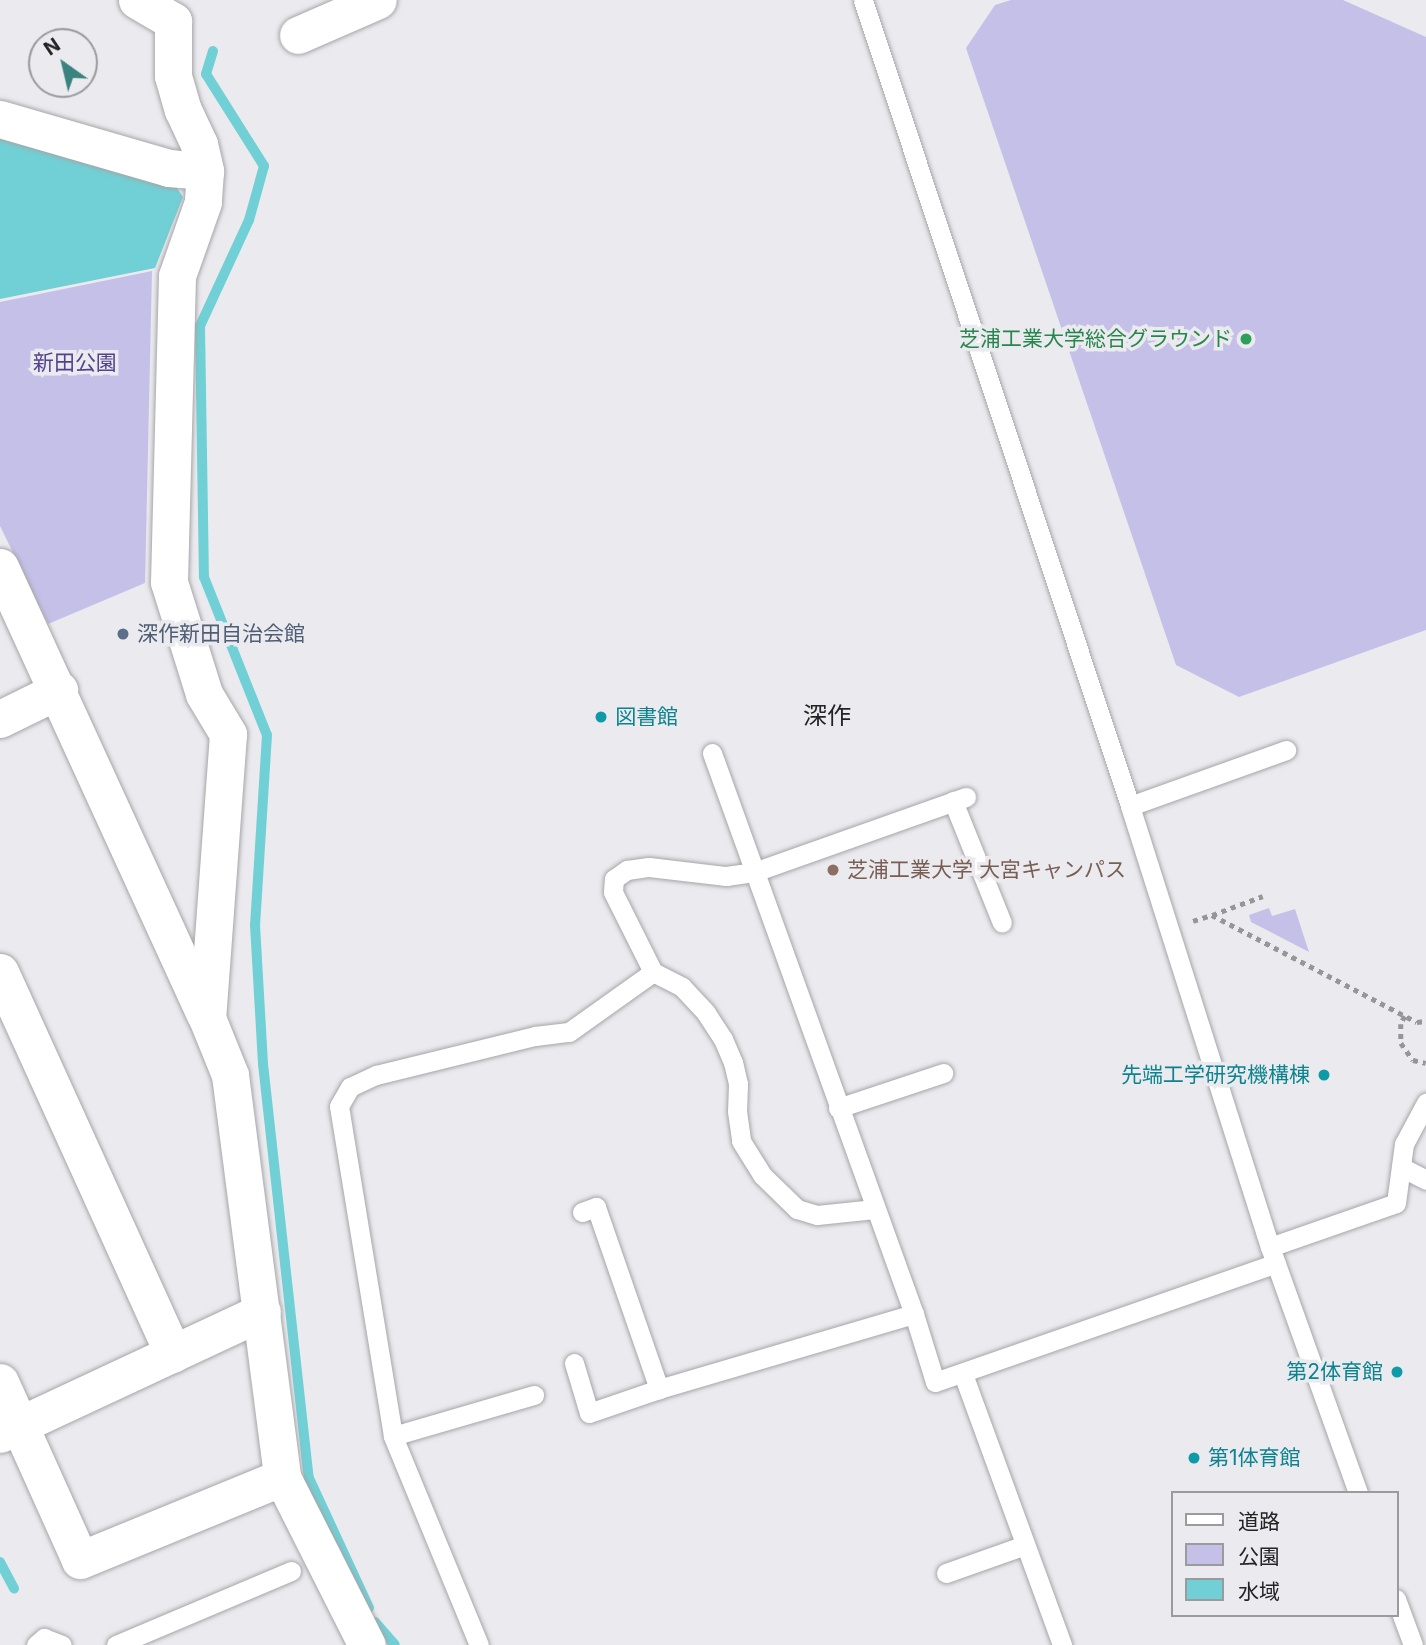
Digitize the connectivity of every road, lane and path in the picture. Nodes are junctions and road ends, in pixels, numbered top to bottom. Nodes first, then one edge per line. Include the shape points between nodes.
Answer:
1 (137, 0) edge
2 (378, 0) edge
3 (863, 0) edge
4 (298, 35) dead end
5 (0, 119) edge
6 (205, 171) junction
7 (0, 567) edge
8 (59, 690) junction
9 (0, 719) edge
10 (1286, 750) dead end
11 (712, 753) dead end
12 (1130, 806) junction
13 (754, 872) junction
14 (1262, 897) dead end
15 (1212, 915) junction
16 (1002, 923) dead end
17 (1169, 928) junction
18 (0, 972) edge
19 (653, 972) junction
20 (1405, 1016) junction
21 (207, 1018) junction
22 (1426, 1021) edge
23 (1426, 1063) edge
24 (943, 1073) dead end
25 (1426, 1102) edge
26 (838, 1108) junction
27 (1401, 1167) junction
28 (1426, 1180) edge
29 (876, 1209) junction
30 (582, 1212) dead end
31 (1273, 1255) junction
32 (262, 1312) junction
33 (914, 1314) junction
34 (173, 1354) junction
35 (574, 1363) dead end
36 (963, 1374) junction
37 (0, 1382) edge
38 (659, 1389) junction
39 (534, 1395) dead end
40 (10, 1429) edge
41 (393, 1436) junction
42 (282, 1477) junction
43 (1357, 1491) edge
44 (1026, 1545) junction
45 (291, 1571) dead end
46 (946, 1573) dead end
47 (1398, 1604) edge
48 (36, 1645) edge
49 (62, 1645) edge
50 (116, 1645) edge
51 (367, 1645) edge
52 (478, 1645) edge
53 (1062, 1645) edge
54 (1413, 1645) edge

1 - 6 street via 173,21 173,76
2 - 4 street
3 - 12 lane
5 - 6 street via 169,168
6 - 21 street via 203,202 177,276 169,582 204,694 228,734
7 - 8 street
8 - 9 street
8 - 21 street
10 - 12 lane
11 - 13 lane
12 - 17 lane
13 - 16 lane via 959,799
13 - 19 lane via 726,877 649,867 627,870 614,879 613,892
13 - 26 lane
14 - 15 path
15 - 17 path
15 - 20 path
17 - 31 lane
18 - 34 street
19 - 29 lane via 682,988 723,1039 738,1084 741,1141 762,1175 796,1209 817,1215
19 - 41 lane via 569,1032 376,1075 350,1087 339,1106
20 - 22 path
20 - 23 path via 1401,1043 1412,1060
21 - 32 street via 230,1075
24 - 26 lane
25 - 27 lane via 1404,1144
26 - 29 lane
27 - 28 lane
27 - 31 lane via 1396,1203
29 - 33 lane
30 - 38 lane via 596,1207
31 - 36 lane
31 - 43 lane
32 - 34 street
32 - 42 street
33 - 36 lane via 935,1382
33 - 38 lane
34 - 40 street
35 - 38 lane via 589,1413
36 - 44 lane
37 - 40 street
39 - 41 lane
40 - 42 street via 80,1560
41 - 52 lane
42 - 51 street
44 - 46 lane
44 - 53 lane
45 - 50 lane
47 - 54 lane
48 - 49 lane via 44,1638

